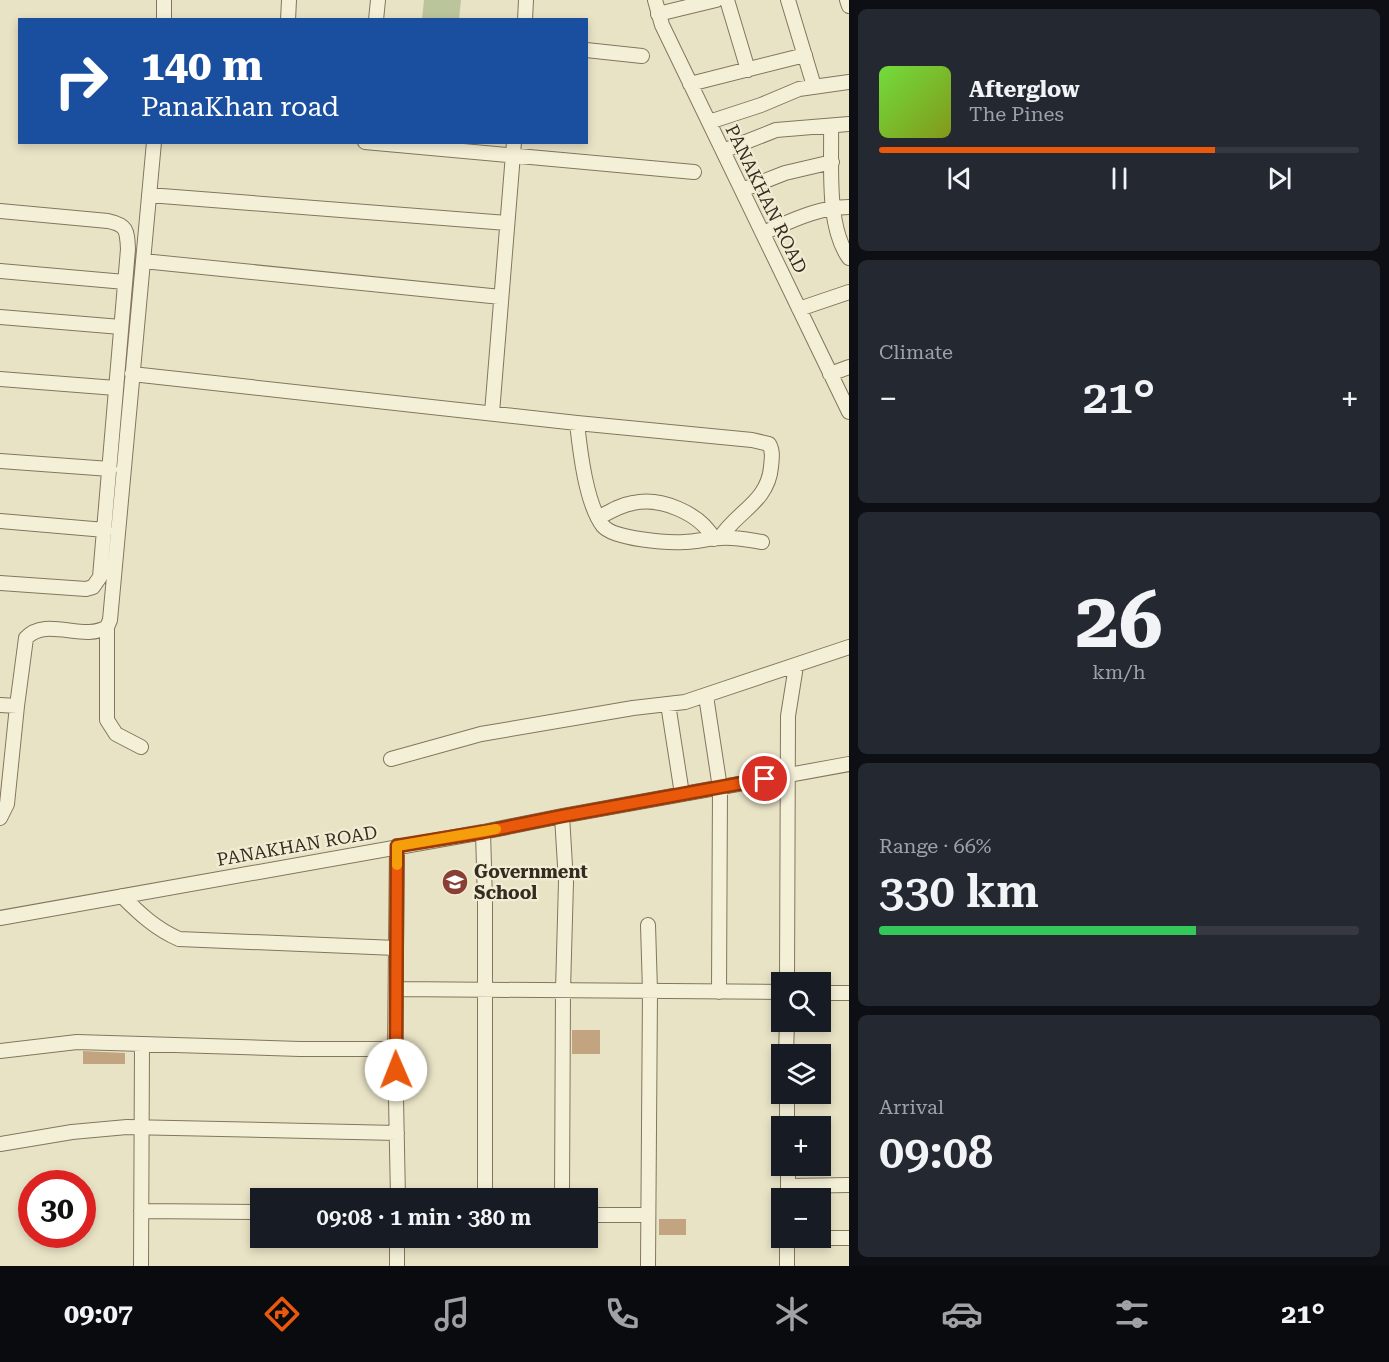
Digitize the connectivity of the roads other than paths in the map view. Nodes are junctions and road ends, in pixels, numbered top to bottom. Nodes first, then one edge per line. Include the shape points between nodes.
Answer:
1 (165, 0) edge
2 (290, 0) edge
3 (378, 0) edge
4 (526, 0) edge
5 (655, 0) edge
6 (716, 0) edge
7 (727, 0) edge
8 (788, 0) edge
9 (847, 0) edge
10 (849, 6) edge
11 (658, 14) junction
12 (164, 18) edge
13 (288, 18) edge
14 (376, 18) edge
15 (525, 18) edge
16 (588, 50) edge
17 (805, 55) junction
18 (642, 56) dead end
19 (748, 70) junction
20 (849, 82) edge
21 (690, 84) junction
22 (814, 86) junction
23 (709, 122) junction
24 (849, 124) edge
25 (831, 126) junction
26 (154, 144) edge
27 (407, 144) edge
28 (513, 149) edge
29 (723, 151) junction
30 (832, 162) junction
31 (694, 172) dead end
32 (742, 190) junction
33 (149, 195) junction
34 (834, 207) junction
35 (849, 207) edge
36 (0, 211) edge
37 (507, 223) junction
38 (763, 233) junction
39 (849, 258) edge
40 (143, 261) junction
41 (0, 271) edge
42 (125, 282) junction
43 (849, 292) edge
44 (501, 297) junction
45 (799, 309) junction
46 (0, 317) edge
47 (121, 327) junction
48 (849, 368) edge
49 (132, 374) junction
50 (830, 374) junction
51 (0, 380) edge
52 (116, 388) junction
53 (849, 412) edge
54 (492, 413) junction
55 (577, 423) junction
56 (0, 461) edge
57 (110, 469) junction
58 (598, 518) junction
59 (0, 521) edge
60 (105, 530) junction
61 (717, 538) junction
62 (762, 542) dead end
63 (0, 583) edge
64 (107, 627) junction
65 (849, 647) edge
66 (796, 666) junction
67 (706, 696) junction
68 (668, 704) junction
69 (0, 705) edge
70 (17, 706) junction
71 (141, 747) dead end
72 (391, 759) dead end
73 (849, 764) edge
74 (787, 776) junction
75 (720, 788) junction
76 (682, 794) junction
77 (562, 816) junction
78 (0, 818) edge
79 (483, 832) junction
80 (397, 846) junction
81 (122, 896) junction
82 (0, 918) edge
83 (648, 925) dead end
84 (396, 948) junction
85 (787, 972) edge
86 (396, 989) junction
87 (484, 989) junction
88 (563, 990) junction
89 (650, 992) junction
90 (719, 992) junction
91 (771, 992) edge
92 (831, 993) edge
93 (849, 993) edge
94 (142, 1044) junction
95 (395, 1048) junction
96 (0, 1051) edge
97 (143, 1127) junction
98 (397, 1132) junction
99 (0, 1144) edge
100 (849, 1185) edge
101 (398, 1188) edge
102 (485, 1188) edge
103 (562, 1188) edge
104 (823, 1188) edge
105 (141, 1211) junction
106 (250, 1212) edge
107 (598, 1215) edge
108 (648, 1215) junction
109 (831, 1238) edge
110 (849, 1238) edge
111 (397, 1248) edge
112 (787, 1248) edge
113 (141, 1266) edge
114 (397, 1266) edge
115 (648, 1266) edge
116 (787, 1266) edge

1 - 12 street
2 - 13 street
3 - 14 street
4 - 15 street
5 - 11 street, PANAKHAN ROAD
6 - 11 street
7 - 19 street
8 - 17 street
9 - 10 street
11 - 21 street, PANAKHAN ROAD
16 - 18 street
17 - 19 street
17 - 22 street
19 - 21 street
20 - 22 street
21 - 23 street, PANAKHAN ROAD
22 - 23 street
23 - 29 street, PANAKHAN ROAD
24 - 25 street
25 - 29 street via 776,130
25 - 30 street
26 - 33 street
27 - 28 street
28 - 31 street
28 - 37 street
29 - 32 street, PANAKHAN ROAD
30 - 32 street via 785,173
30 - 34 street
32 - 38 street, PANAKHAN ROAD
33 - 37 street
33 - 40 street
34 - 35 street
34 - 38 street
34 - 39 street via 835,226
36 - 42 street via 120,224 127,235
37 - 44 street
38 - 45 street, PANAKHAN ROAD
40 - 44 street
40 - 49 street
41 - 42 street
42 - 47 street
43 - 45 street
44 - 54 street
45 - 50 street, PANAKHAN ROAD
46 - 47 street
47 - 52 street
48 - 50 street
49 - 54 street
49 - 64 street via 112,608
50 - 53 street, PANAKHAN ROAD
51 - 52 street
52 - 57 street
54 - 55 street
55 - 58 street via 581,458
55 - 61 street via 769,444 772,453 767,486
56 - 57 street
57 - 60 street
58 - 61 street via 610,532 657,541
58 - 61 street via 631,503 661,503 698,520
59 - 60 street
60 - 63 street via 102,568 93,587 74,590
61 - 62 street
64 - 70 street via 96,632 45,629 31,633 26,638
64 - 71 street via 107,720 116,734
65 - 66 street
66 - 67 street
66 - 74 street via 788,716
67 - 68 street
67 - 75 street
68 - 72 street via 481,734
68 - 76 street
69 - 70 street
70 - 78 street via 7,804
73 - 74 street, PANAKHAN ROAD
74 - 75 street, PANAKHAN ROAD
74 - 85 street
75 - 76 street, PANAKHAN ROAD
75 - 90 street
76 - 77 street, PANAKHAN ROAD
77 - 79 street, PANAKHAN ROAD
77 - 88 street via 566,882
79 - 80 street, PANAKHAN ROAD
79 - 87 street
80 - 81 street, PANAKHAN ROAD
80 - 84 street
81 - 82 street, PANAKHAN ROAD
81 - 84 street via 151,924 179,939
83 - 89 street
84 - 86 street
86 - 87 street
86 - 95 street
87 - 88 street
87 - 102 street
88 - 89 street
88 - 103 street
89 - 90 street
89 - 108 street
90 - 91 street
92 - 93 street
94 - 95 street
94 - 96 street via 77,1042
94 - 97 street
95 - 98 street
97 - 98 street
97 - 99 street via 99,1129
97 - 105 street
98 - 101 street
100 - 104 street
105 - 106 street
105 - 113 street
107 - 108 street
108 - 115 street
109 - 110 street
111 - 114 street
112 - 116 street

